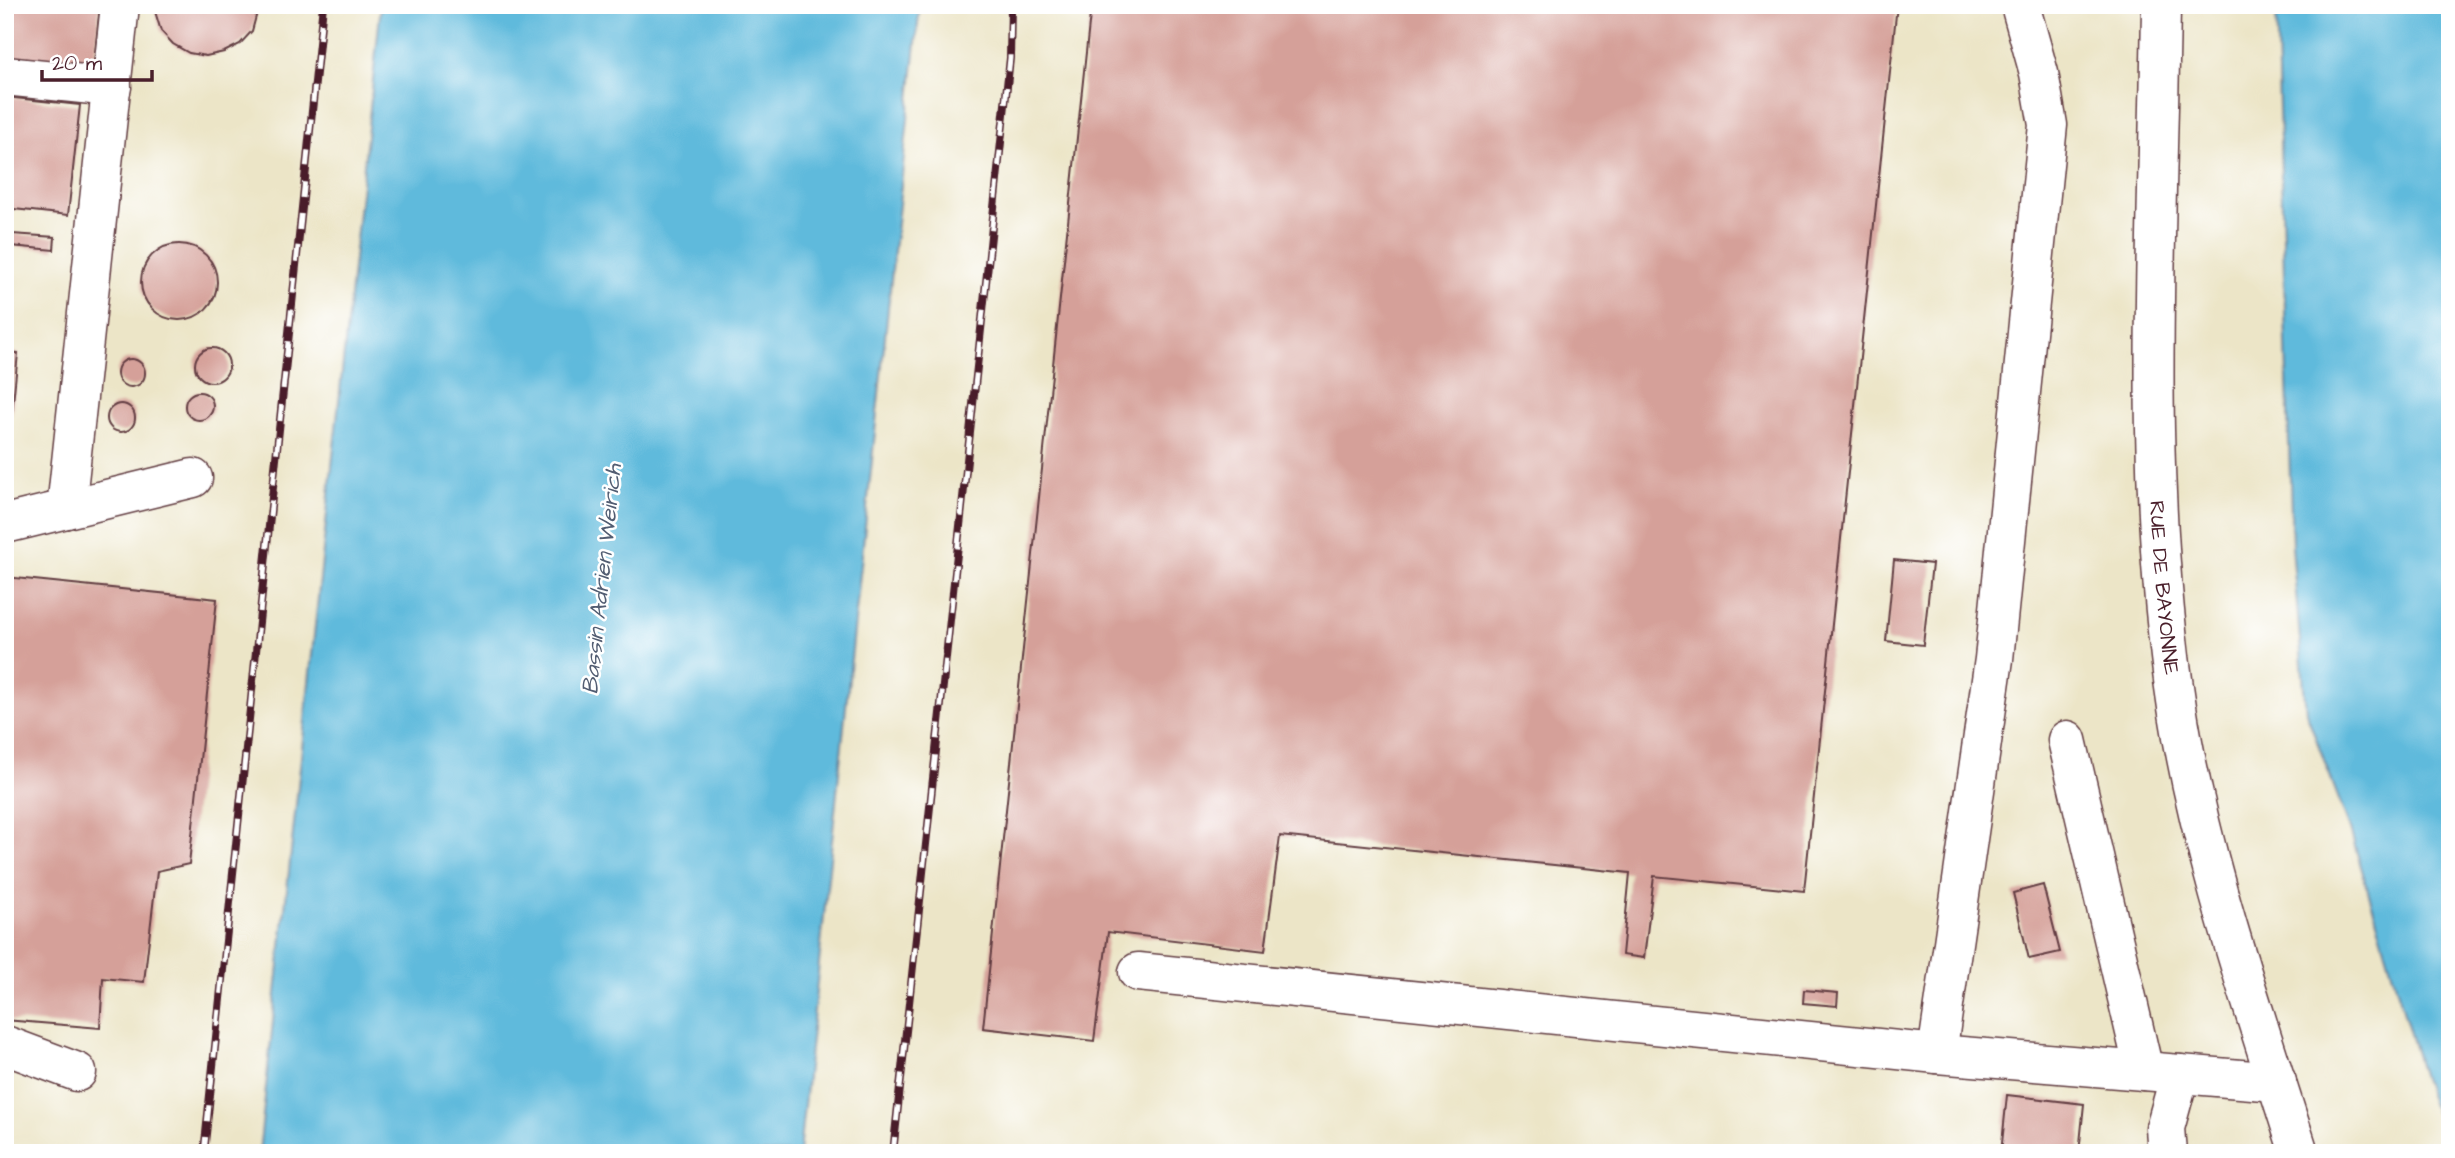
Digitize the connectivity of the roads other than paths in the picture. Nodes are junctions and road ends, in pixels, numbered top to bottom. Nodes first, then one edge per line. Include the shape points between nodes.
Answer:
1 (120, 5) edge
2 (2020, 5) edge
3 (2161, 5) edge
4 (5, 76) edge
5 (112, 87) junction
6 (193, 478) dead end
7 (66, 509) junction
8 (5, 524) edge
9 (2067, 740) dead end
10 (1138, 972) dead end
11 (5, 1045) edge
12 (1937, 1054) junction
13 (77, 1072) dead end
14 (2162, 1073) junction
15 (2277, 1082) junction
16 (2167, 1153) edge
17 (2299, 1153) edge

1 - 5 street
2 - 12 street via 2048,125 1994,659
3 - 15 street, RUE DE BAYONNE via 2155,438 2162,568 2177,708 2211,869
4 - 5 street
5 - 7 street
6 - 7 street
7 - 8 street
9 - 14 street
10 - 12 street
11 - 13 street
12 - 14 street
14 - 15 street
14 - 16 street
15 - 17 street, RUE DE BAYONNE

